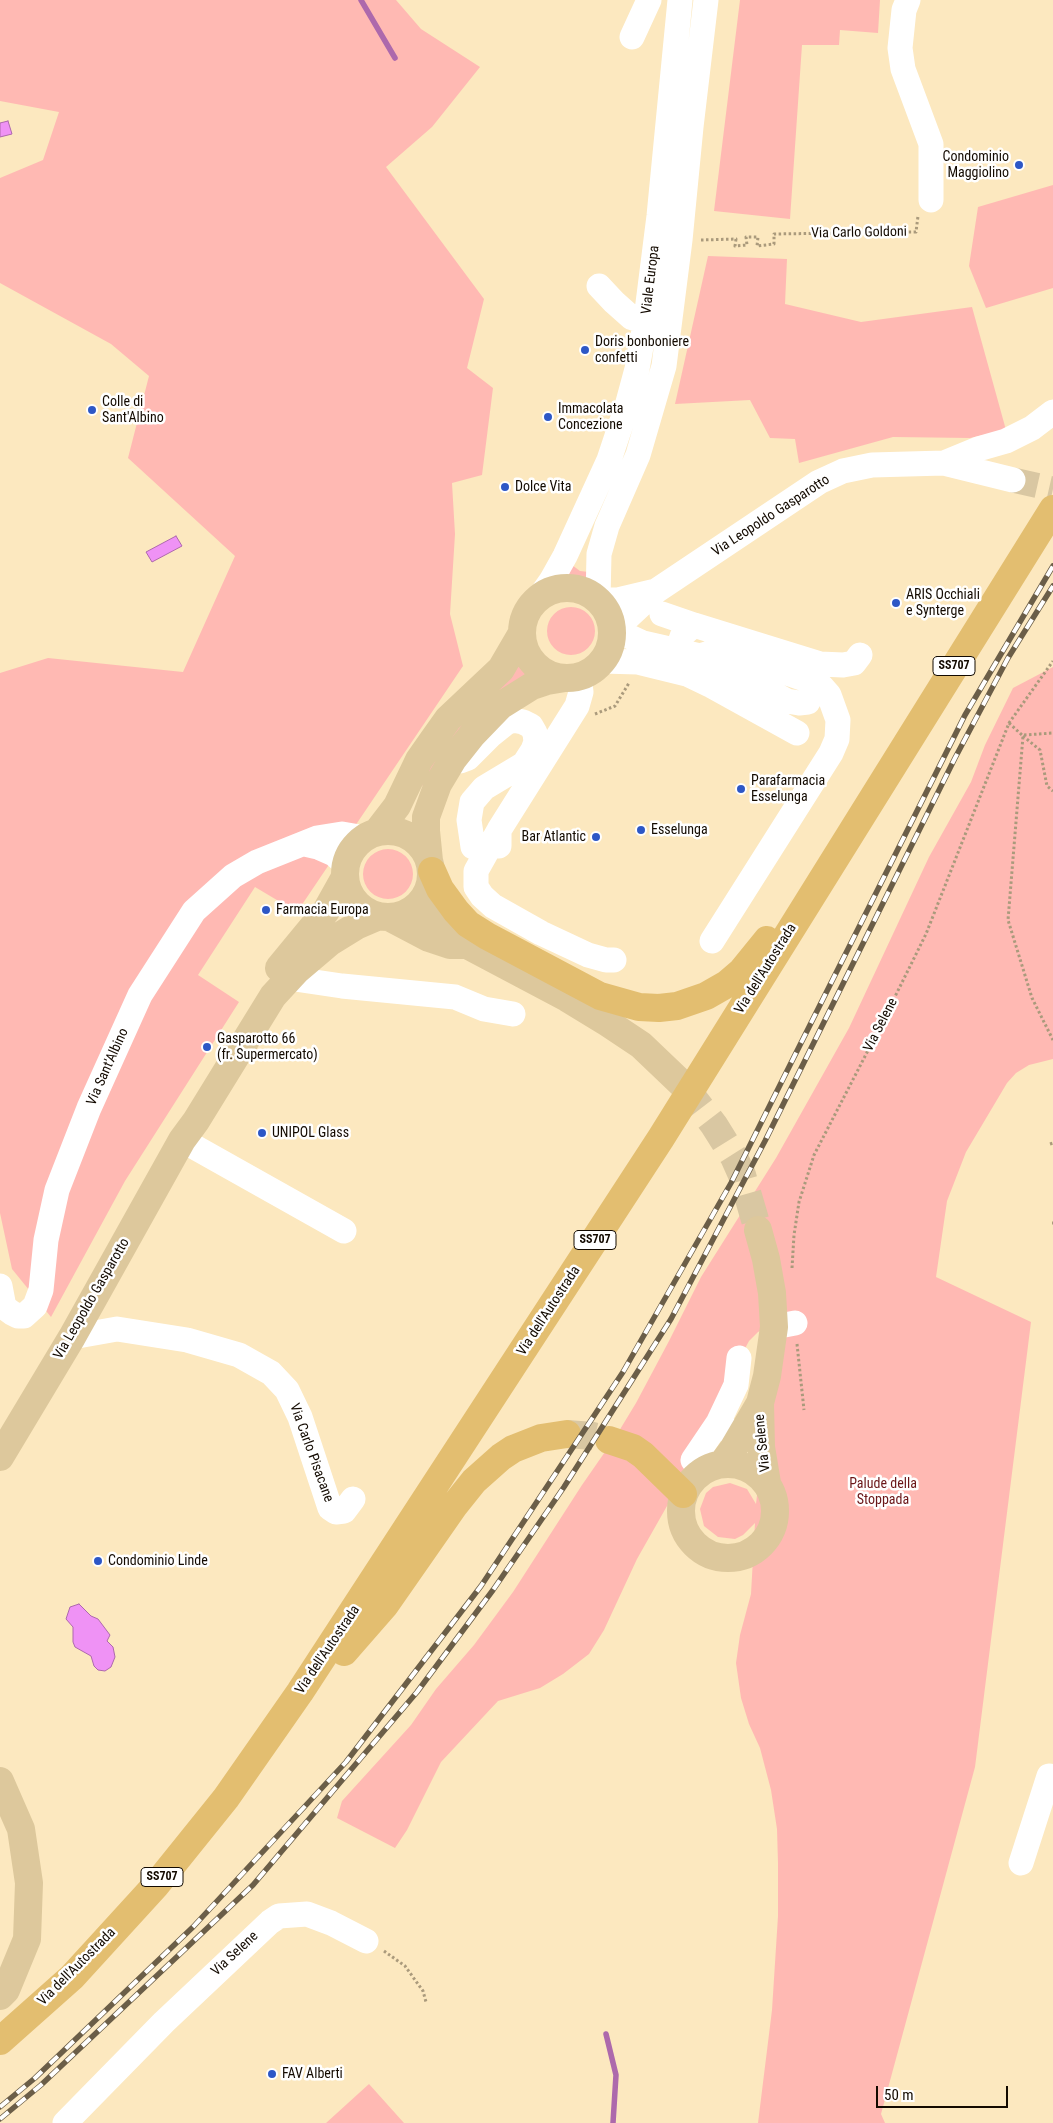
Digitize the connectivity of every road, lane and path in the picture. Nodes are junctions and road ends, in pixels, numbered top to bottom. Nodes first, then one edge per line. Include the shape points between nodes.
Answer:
1 (649, 0) edge
2 (680, 0) edge
3 (706, 0) edge
4 (908, 0) edge
5 (632, 37) dead end
6 (931, 200) joint
7 (680, 240) junction
8 (600, 286) dead end
9 (646, 320) junction
10 (1053, 412) edge
11 (944, 463) junction
12 (1012, 480) tunnel mouth
13 (1053, 509) edge
14 (539, 598) junction
15 (598, 600) junction
16 (659, 602) junction
17 (694, 624) junction
18 (522, 633) junction
19 (612, 635) junction
20 (860, 656) dead end
21 (1053, 660) edge
22 (602, 661) junction
23 (686, 674) junction
24 (572, 677) junction
25 (802, 719) junction
26 (1009, 723) junction
27 (1053, 733) edge
28 (1023, 736) junction
29 (453, 759) junction
30 (881, 782) junction
31 (1053, 791) edge
32 (371, 835) junction
33 (488, 841) junction
34 (305, 844) junction
35 (431, 866) junction
36 (345, 871) junction
37 (425, 897) junction
38 (384, 917) junction
39 (712, 941) dead end
40 (466, 944) junction
41 (310, 957) junction
42 (614, 960) dead end
43 (288, 978) junction
44 (329, 984) junction
45 (513, 1014) dead end
46 (1053, 1040) edge
47 (684, 1086) tunnel mouth
48 (182, 1140) junction
49 (758, 1230) tunnel mouth
50 (344, 1231) dead end
51 (792, 1275) dead end
52 (0, 1286) edge
53 (784, 1325) junction
54 (72, 1336) junction
55 (739, 1358) dead end
56 (760, 1403) junction
57 (804, 1410) dead end
58 (728, 1431) junction
59 (567, 1434) tunnel mouth
60 (609, 1440) tunnel mouth
61 (0, 1456) edge
62 (693, 1460) dead end
63 (722, 1464) junction
64 (767, 1483) junction
65 (683, 1494) junction
66 (353, 1499) dead end
67 (300, 1692) junction
68 (1053, 1777) edge
69 (0, 1781) edge
70 (1021, 1863) dead end
71 (366, 1941) joint
72 (0, 1996) edge
73 (426, 2002) dead end
74 (0, 2041) edge
75 (65, 2123) edge

1 - 5 street
2 - 9 street, Viale Europa
3 - 7 street, Viale Europa
4 - 6 street via 904,10 901,55 903,69 931,144
6 - 7 path, Via Carlo Goldoni via 920,203 916,232 774,234 774,244 757,246 758,236 746,237 747,245 735,246 736,240
7 - 15 street, Viale Europa via 660,385 638,455 603,538 599,554
8 - 9 street via 632,318
9 - 14 street, Viale Europa via 637,369 615,446 566,556
10 - 11 street via 1032,428 1006,441
11 - 12 street, Via Leopoldo Gasparotto
11 - 16 street, Via Leopoldo Gasparotto via 872,465 843,471 819,482
13 - 30 highway, Via dell'Autostrada / SS707
14 - 15 main road, Via Leopoldo Gasparotto via 568,589 587,593
14 - 18 main road, Via Leopoldo Gasparotto via 524,620
15 - 16 street, Via Leopoldo Gasparotto
15 - 19 main road via 610,622
16 - 17 street
16 - 19 street, Via Leopoldo Gasparotto via 627,618
17 - 20 street via 820,664 843,665
17 - 23 street via 683,634
18 - 24 main road via 527,653 540,669 552,675
18 - 32 main road, Via Leopoldo Gasparotto via 501,669 448,719 420,760 397,806
19 - 22 main road, Via Leopoldo Gasparotto
19 - 23 street via 628,636 643,643
19 - 25 street via 641,651 706,670
21 - 26 path, Via Selene
22 - 23 street via 638,662
22 - 24 main road via 592,670
23 - 25 street
23 - 25 street via 717,663 787,701 799,703
23 - 39 street via 713,652 729,653 822,687 829,695 839,725 831,753
24 - 29 main road via 546,680 500,706
24 - 33 street via 581,692 577,706
26 - 28 path
26 - 51 path, Via Selene via 926,934 814,1155 799,1202
27 - 28 path
28 - 31 path via 1040,750 1047,786
28 - 46 path via 1008,920 1032,998
29 - 33 street via 468,758 491,735 513,720 531,726 535,733 533,750 524,764 492,782 476,796 470,808 470,820
29 - 35 main road via 438,784 426,818
30 - 35 highway via 844,819 772,933 741,972 706,996 677,1006 638,1007 600,996 487,936 468,924 456,911 440,889
30 - 67 highway, Via dell'Autostrada / SS707 via 662,1138
32 - 34 street, Via Sant'Albino via 337,834
32 - 35 main road via 390,831 403,834 423,849
32 - 36 main road, Via Leopoldo Gasparotto via 350,854
33 - 42 street via 475,876 476,887 484,899 566,945 599,959
34 - 36 street via 334,854
34 - 52 street, Via Sant'Albino via 257,862 233,876 194,911 185,924 140,995 89,1108 57,1190 46,1240 41,1290 35,1306 24,1316 12,1313 4,1307
35 - 37 main road via 430,885
36 - 38 main road via 348,891 355,902 365,911
36 - 48 main road, Via Leopoldo Gasparotto via 326,911 283,962 232,1038 183,1128
37 - 38 main road, Via Leopoldo Gasparotto via 405,915
37 - 40 main road via 443,926
38 - 40 main road via 450,945
38 - 41 main road, Via Leopoldo Gasparotto via 342,934
40 - 47 main road via 568,998 641,1045
41 - 43 main road, Via Leopoldo Gasparotto
41 - 44 street via 314,972
43 - 44 street
43 - 48 main road, Via Leopoldo Gasparotto
44 - 45 street via 455,996 484,1009
48 - 50 street
48 - 54 main road, Via Leopoldo Gasparotto
49 - 53 main road, Via Selene via 772,1293
53 - 56 main road, Via Selene
53 - 57 path
54 - 61 main road, Via Leopoldo Gasparotto
54 - 66 street, Via Carlo Pisacane via 117,1329 187,1340 239,1355 263,1368 287,1390 300,1417 330,1508 336,1512 344,1511
55 - 58 street
56 - 58 main road, Via Selene
56 - 64 main road, Via Selene via 761,1447
58 - 62 street
58 - 63 main road, Via Selene
59 - 67 highway via 526,1442 485,1471 454,1506 374,1618
60 - 65 highway via 643,1454
63 - 64 main road, Via Selene via 744,1466 757,1472
63 - 65 main road, Via Selene via 701,1471
64 - 65 main road, Via Selene via 774,1496 774,1526 756,1549 743,1556 729,1558 701,1550 690,1539 680,1516
67 - 74 highway, Via dell'Autostrada / SS707 via 226,1798 156,1885 72,1977
68 - 70 street via 1049,1776
69 - 72 main road via 21,1829 30,1883 27,1939 6,1990
71 - 73 path via 405,1966
71 - 75 street, Via Selene via 331,1922 307,1914 279,1916 164,2022

